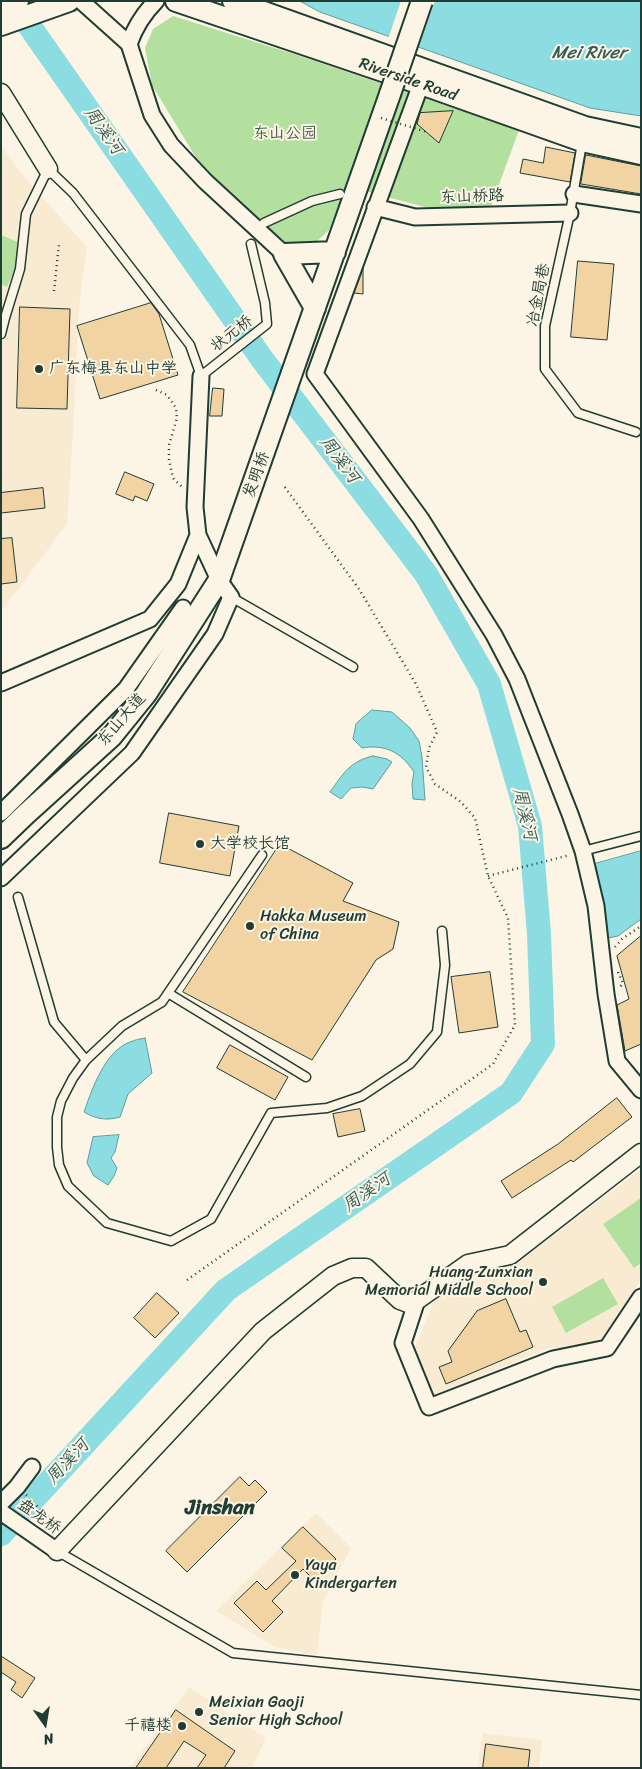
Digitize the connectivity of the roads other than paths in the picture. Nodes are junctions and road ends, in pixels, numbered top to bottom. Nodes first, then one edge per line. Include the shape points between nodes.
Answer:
1 (18, 1) edge
2 (81, 1) edge
3 (156, 1) edge
4 (176, 1) edge
5 (233, 1) edge
6 (422, 1) edge
7 (62, 4) edge
8 (1, 7) edge
9 (1, 25) edge
10 (129, 44) junction
11 (421, 84) junction
12 (1, 93) edge
13 (641, 139) edge
14 (582, 141) junction
15 (641, 154) edge
16 (48, 169) junction
17 (340, 194) dead end
18 (574, 194) junction
19 (641, 204) edge
20 (374, 205) junction
21 (570, 213) junction
22 (264, 223) dead end
23 (251, 244) dead end
24 (335, 252) junction
25 (284, 254) junction
26 (315, 308) junction
27 (1, 334) edge
28 (207, 371) junction
29 (636, 432) dead end
30 (198, 535) junction
31 (219, 580) junction
32 (231, 597) junction
33 (183, 608) dead end
34 (353, 667) dead end
35 (1, 684) edge
36 (1, 813) edge
37 (641, 836) edge
38 (1, 838) edge
39 (583, 851) junction
40 (262, 855) dead end
41 (1, 878) edge
42 (18, 897) dead end
43 (442, 931) dead end
44 (168, 993) junction
45 (86, 1060) junction
46 (306, 1077) dead end
47 (641, 1090) edge
48 (641, 1153) edge
49 (641, 1297) edge
50 (417, 1300) junction
51 (32, 1467) dead end
52 (1, 1502) edge
53 (1, 1512) edge
54 (57, 1551) junction
55 (641, 1695) edge

1 - 8 main road
2 - 10 street
3 - 10 street via 135,27
4 - 11 main road, Riverside Road
5 - 13 main road, Riverside Road via 585,127
6 - 24 main road, 发明桥, bridge
7 - 9 main road
10 - 25 street via 152,115 171,145
11 - 14 main road, Riverside Road
11 - 20 street
12 - 16 street
14 - 15 main road, Riverside Road
14 - 18 lane, 冶金局巷
16 - 27 lane via 26,214 20,269
16 - 28 lane via 73,193
17 - 22 lane via 312,201
18 - 19 street
18 - 21 lane, 冶金局巷
20 - 21 street, 东山桥路 via 414,217
20 - 39 street via 316,374 421,519 494,635 517,680
21 - 29 lane, 冶金局巷 via 546,326 545,369 578,413
23 - 28 lane, 状元桥 via 266,303 267,324
24 - 25 main road
24 - 26 main road, 发明桥
25 - 26 main road
26 - 31 main road, 发明桥
28 - 30 street via 196,507
30 - 31 street
30 - 35 street via 178,584 150,619
31 - 32 street
31 - 38 main road, 东山大道 via 146,694 112,736
32 - 34 lane
32 - 41 street via 215,634 132,753
33 - 36 street via 126,689
37 - 39 lane
39 - 47 street via 596,906 617,1061
40 - 44 lane
42 - 45 lane via 54,1022
43 - 45 lane via 446,965 437,1032 410,1064 362,1096 327,1108 271,1113 211,1219 171,1241 107,1222 68,1186 59,1165 57,1117 61,1101
44 - 45 lane via 162,1002 122,1026
44 - 46 lane
48 - 50 street via 510,1255 468,1264
49 - 50 street via 607,1348 553,1359 429,1407 404,1343
50 - 54 street via 408,1303 400,1300 366,1268 352,1268 333,1276 263,1331
51 - 52 street
53 - 54 street, 盘龙桥
54 - 55 lane via 233,1653

